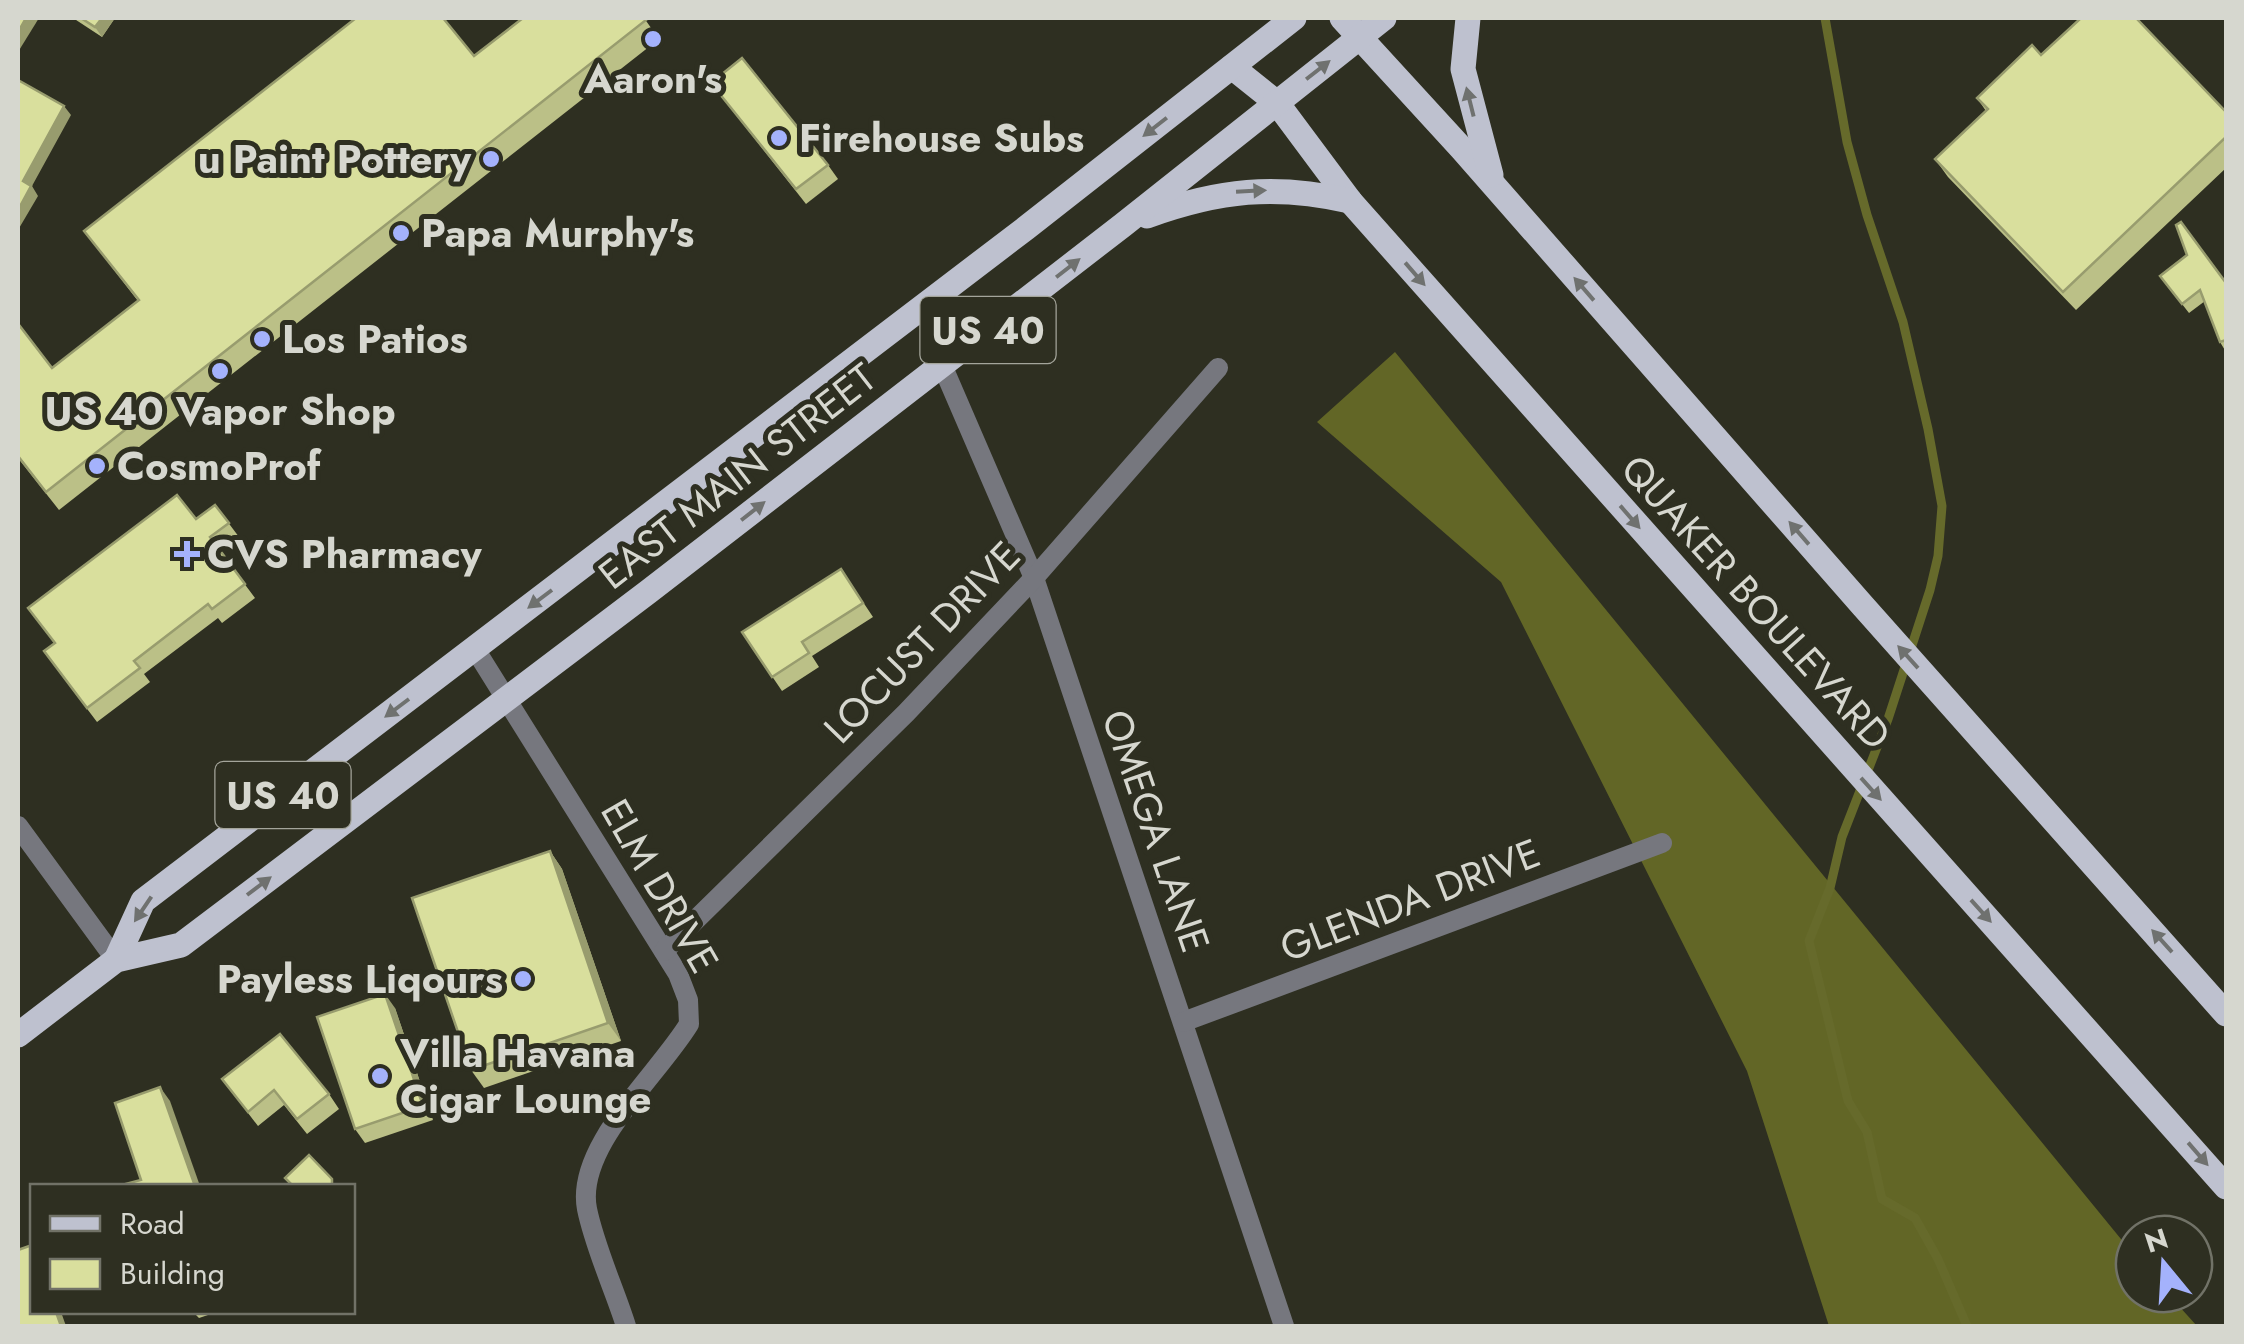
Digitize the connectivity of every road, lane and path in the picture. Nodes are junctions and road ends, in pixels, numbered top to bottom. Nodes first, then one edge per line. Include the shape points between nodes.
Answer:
1 (1294, 18) edge
2 (1342, 18) edge
3 (1384, 18) edge
4 (1468, 18) edge
5 (1360, 38) junction
6 (1232, 67) junction
7 (1277, 103) junction
8 (1494, 185) junction
9 (1350, 201) junction
10 (1123, 225) junction
11 (942, 365) junction
12 (1218, 368) dead end
13 (1034, 578) junction
14 (474, 649) junction
15 (507, 700) junction
16 (18, 826) edge
17 (1662, 843) dead end
18 (664, 951) junction
19 (116, 960) junction
20 (2226, 1014) edge
21 (1183, 1022) junction
22 (18, 1035) edge
23 (2226, 1187) edge
24 (626, 1326) edge
25 (1284, 1326) edge

1 - 6 main road, EAST MAIN STREET / US 40
2 - 5 main road, QUAKER BOULEVARD
3 - 5 main road, EAST MAIN STREET / US 40
8 -> 4 main road via 1465,80
7 -> 5 main road, EAST MAIN STREET / US 40
5 - 8 main road, QUAKER BOULEVARD
6 - 7 main road, QUAKER BOULEVARD
6 -> 14 main road, EAST MAIN STREET / US 40
7 - 9 main road, QUAKER BOULEVARD
7 - 10 main road, EAST MAIN STREET / US 40
20 -> 8 main road, QUAKER BOULEVARD
10 -> 9 main road via 1234,192 1286,190
9 -> 23 main road, QUAKER BOULEVARD
11 -> 10 main road, EAST MAIN STREET / US 40
11 - 13 street, OMEGA LANE
15 -> 11 main road, EAST MAIN STREET / US 40
12 - 13 street, LOCUST DRIVE
13 - 18 street, LOCUST DRIVE
13 - 21 street, OMEGA LANE
14 - 15 street, ELM DRIVE
14 -> 19 main road, EAST MAIN STREET / US 40 via 143,901
15 - 18 street, ELM DRIVE
19 -> 15 main road, EAST MAIN STREET / US 40 via 182,945
16 - 19 street
17 - 21 street, GLENDA DRIVE
18 - 24 street, ELM DRIVE via 688,1000 689,1024 598,1146 588,1172 586,1207
19 - 22 main road, EAST MAIN STREET / US 40
21 - 25 street, OMEGA LANE

